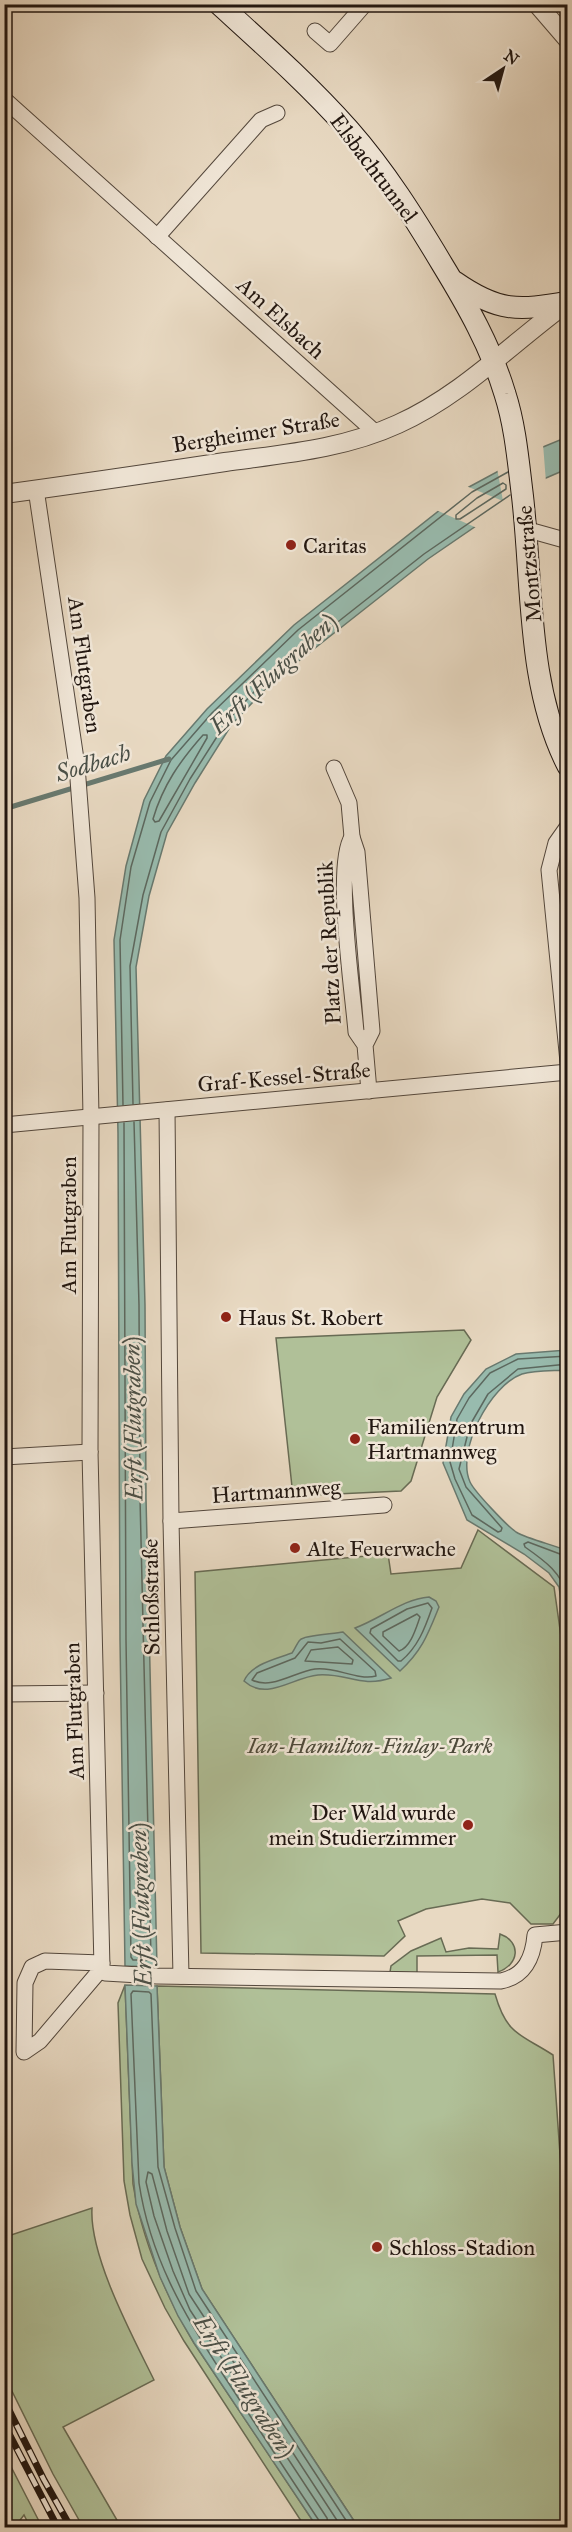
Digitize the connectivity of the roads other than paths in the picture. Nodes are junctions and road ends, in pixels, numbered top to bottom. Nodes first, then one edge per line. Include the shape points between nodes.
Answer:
1 (219, 4) edge
2 (366, 4) edge
3 (537, 4) edge
4 (315, 31) dead end
5 (567, 40) edge
6 (4, 99) edge
7 (276, 113) dead end
8 (157, 237) junction
9 (452, 280) junction
10 (567, 302) edge
11 (493, 360) junction
12 (376, 433) junction
13 (36, 489) junction
14 (4, 494) edge
15 (525, 529) junction
16 (567, 541) edge
17 (567, 766) edge
18 (333, 768) dead end
19 (567, 826) edge
20 (567, 1062) edge
21 (567, 1072) edge
22 (369, 1091) junction
23 (167, 1110) junction
24 (91, 1117) junction
25 (4, 1125) edge
26 (90, 1452) junction
27 (4, 1457) edge
28 (384, 1505) dead end
29 (171, 1521) junction
30 (96, 1693) junction
31 (4, 1694) edge
32 (567, 1932) edge
33 (102, 1966) junction
34 (181, 1976) junction

1 - 9 main road, Elsbachtunnel via 350,131 397,192
2 - 4 street via 330,44
3 - 5 street
6 - 8 street, Am Elsbach
7 - 8 street via 261,120
8 - 12 street, Am Elsbach
9 - 10 main road via 505,307 531,308
9 - 11 main road, Elsbachtunnel
10 - 11 street, Bergheimer Straße
11 - 12 street, Bergheimer Straße via 440,401
11 - 15 main road, Montzstraße via 508,405 517,451
12 - 13 street, Bergheimer Straße via 290,453
13 - 14 street, Bergheimer Straße
13 - 24 street, Am Flutgraben via 81,808 89,951
15 - 16 street
15 - 17 main road, Montzstraße via 542,694
18 - 22 street, Platz der Republik via 349,803 351,837 357,852 372,1031 365,1045
19 - 20 street via 556,843 549,870
21 - 22 street, Graf-Kessel-Straße
22 - 23 street, Graf-Kessel-Straße
23 - 24 street, Graf-Kessel-Straße
23 - 29 street, Schloßstraße
24 - 25 street, Graf-Kessel-Straße
24 - 26 street, Am Flutgraben
26 - 27 street
26 - 30 street, Am Flutgraben
28 - 29 street, Hartmannweg
29 - 34 street, Schloßstraße
30 - 31 street
30 - 33 street, Am Flutgraben
32 - 34 street via 534,1935 532,1955 519,1974 507,1979
33 - 33 street via 45,1961 32,1967 25,1983 24,2052 40,2041
33 - 34 street via 105,1973

